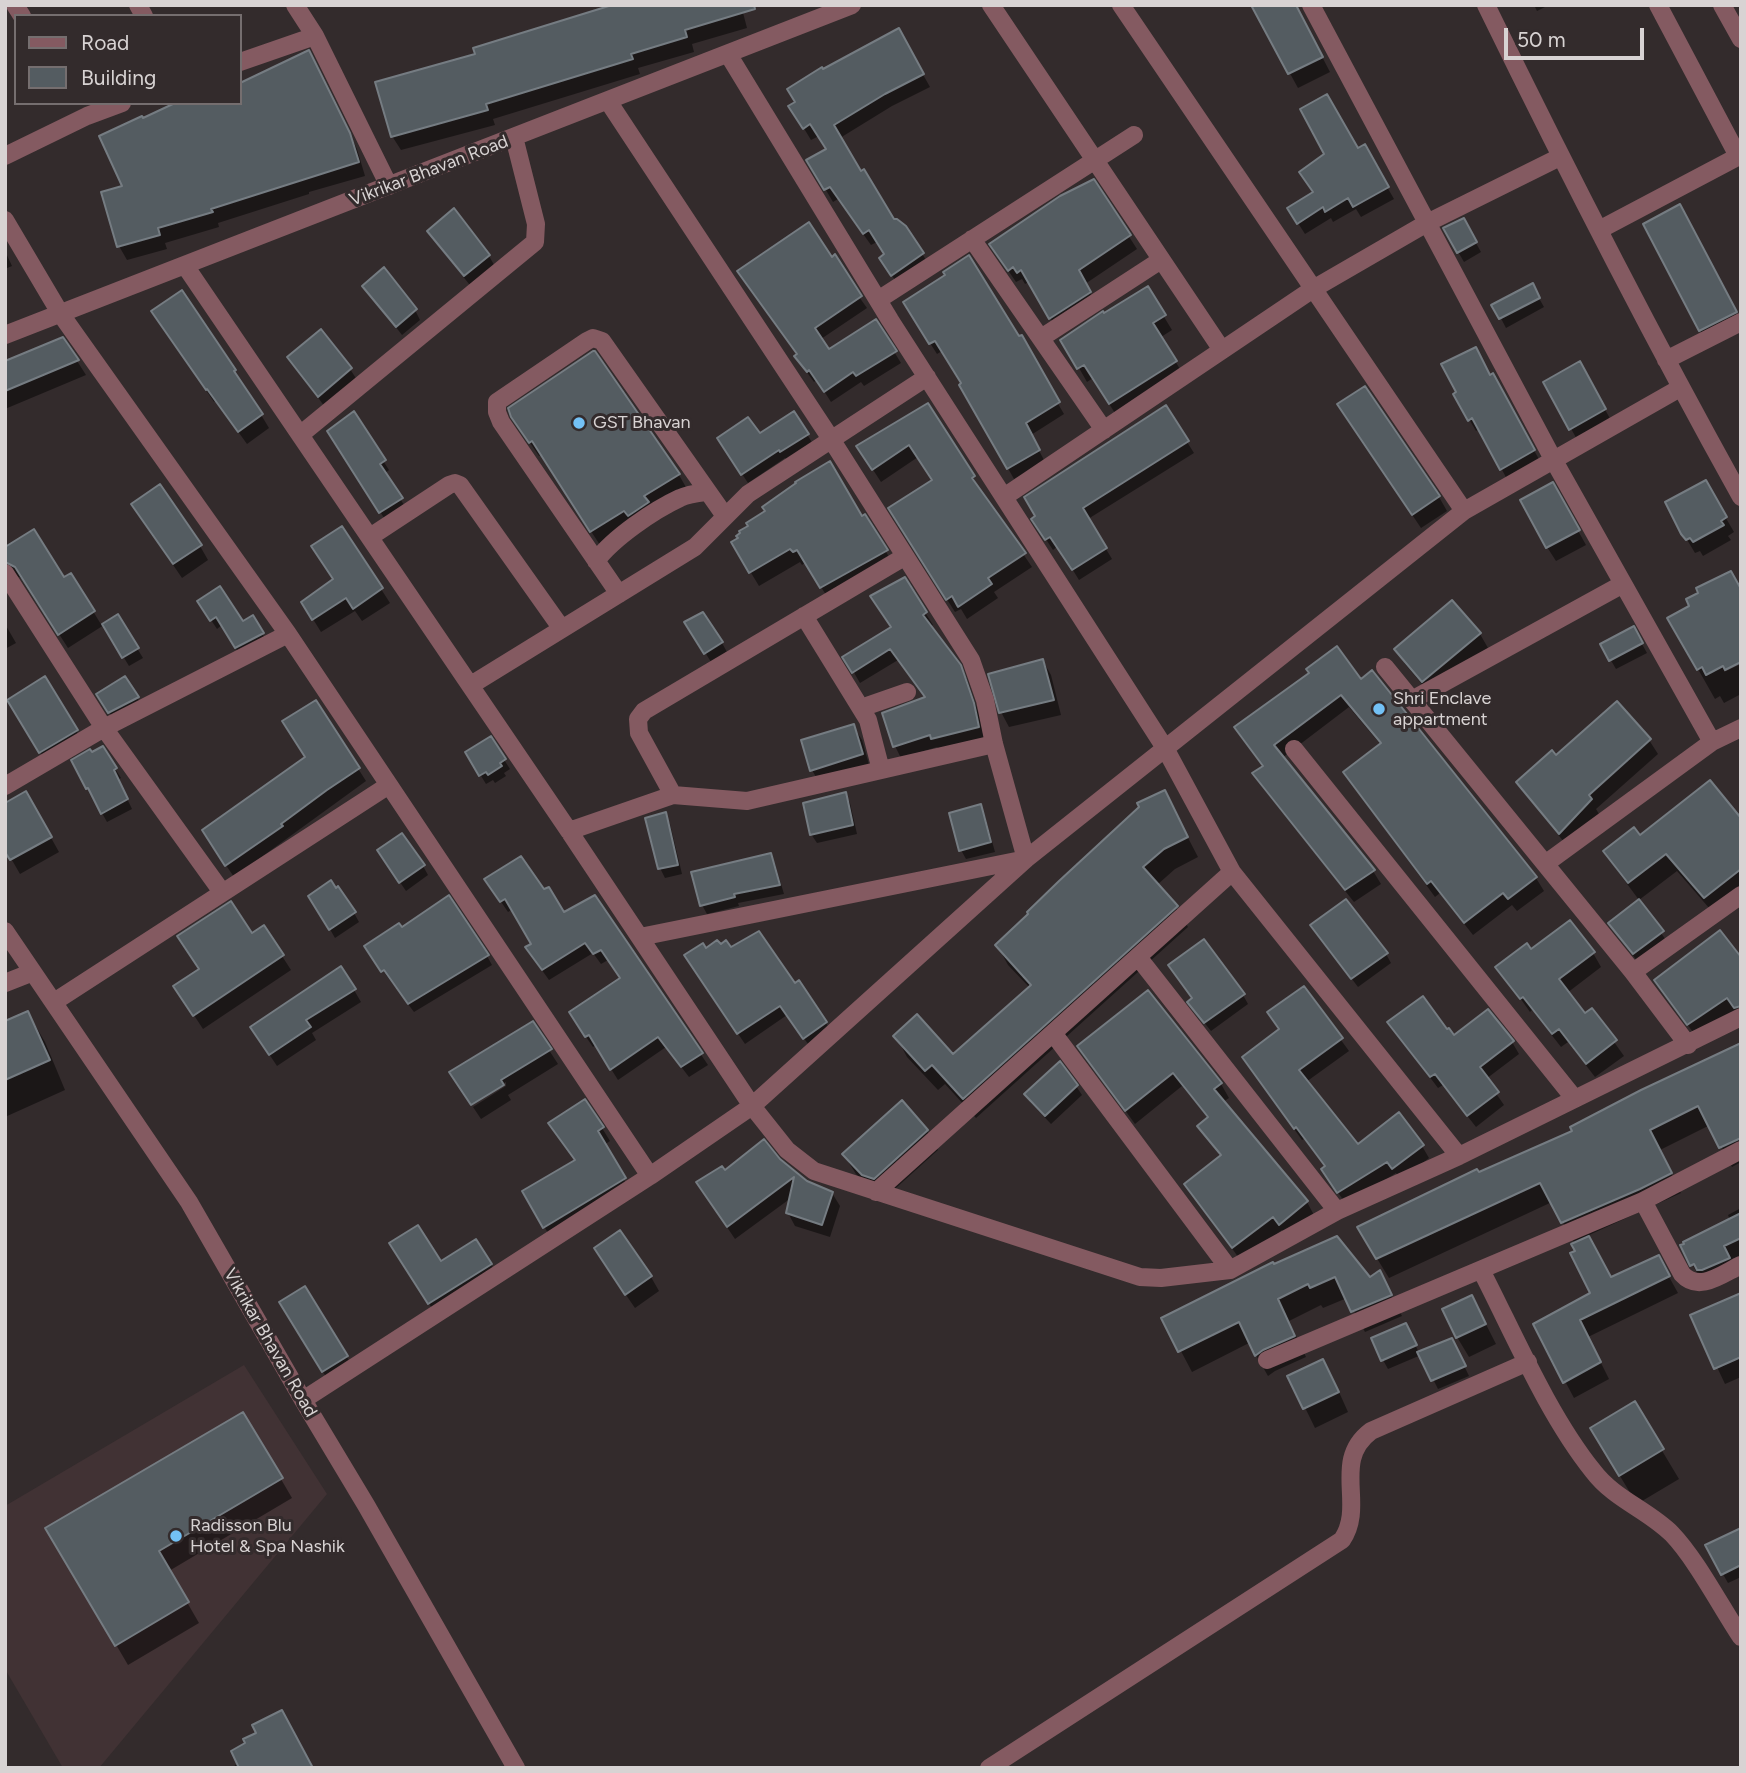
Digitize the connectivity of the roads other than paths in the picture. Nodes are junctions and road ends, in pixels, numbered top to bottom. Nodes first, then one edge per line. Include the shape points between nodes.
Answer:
1 (295, 5) edge
2 (852, 5) edge
3 (991, 5) edge
4 (1121, 5) edge
5 (1311, 5) edge
6 (1486, 5) edge
7 (1658, 5) edge
8 (1722, 5) edge
9 (818, 11) edge
10 (315, 36) junction
11 (1741, 39) edge
12 (728, 54) junction
13 (242, 61) edge
14 (608, 101) junction
15 (111, 105) edge
16 (83, 110) edge
17 (1134, 135) dead end
18 (514, 137) junction
19 (1739, 155) edge
20 (5, 156) edge
21 (1560, 158) junction
22 (1094, 160) junction
23 (389, 186) junction
24 (5, 220) edge
25 (1427, 223) junction
26 (1599, 230) junction
27 (972, 239) junction
28 (1161, 260) junction
29 (186, 267) junction
30 (1313, 289) junction
31 (878, 300) junction
32 (60, 313) junction
33 (1741, 323) edge
34 (5, 335) edge
35 (1041, 338) junction
36 (1222, 350) junction
37 (1666, 360) junction
38 (927, 377) junction
39 (1680, 388) junction
40 (1104, 430) junction
41 (300, 435) junction
42 (831, 439) junction
43 (1553, 459) junction
44 (707, 492) junction
45 (1004, 497) junction
46 (1741, 497) edge
47 (1464, 511) junction
48 (725, 516) junction
49 (370, 537) junction
50 (904, 557) junction
51 (596, 561) junction
52 (5, 573) edge
53 (1623, 584) junction
54 (619, 594) junction
55 (804, 616) junction
56 (562, 629) junction
57 (288, 634) junction
58 (1385, 667) dead end
59 (471, 685) junction
60 (907, 692) dead end
61 (1412, 700) junction
62 (861, 708) junction
63 (104, 728) junction
64 (1741, 728) edge
65 (1712, 742) junction
66 (994, 744) junction
67 (1164, 748) junction
68 (1294, 749) dead end
69 (881, 770) junction
70 (388, 785) junction
71 (5, 786) edge
72 (673, 795) junction
73 (569, 831) junction
74 (1026, 859) junction
75 (1545, 864) junction
76 (1232, 872) junction
77 (222, 892) junction
78 (1741, 895) edge
79 (5, 931) edge
80 (640, 937) junction
81 (1138, 957) junction
82 (33, 972) junction
83 (1633, 972) junction
84 (5, 983) edge
85 (54, 1002) junction
86 (1741, 1017) edge
87 (1053, 1033) junction
88 (1688, 1045) junction
89 (1574, 1098) junction
90 (752, 1106) junction
91 (1741, 1150) edge
92 (1459, 1156) junction
93 (650, 1176) junction
94 (876, 1192) junction
95 (1643, 1201) junction
96 (1337, 1211) junction
97 (1741, 1265) edge
98 (1230, 1270) junction
99 (1481, 1270) junction
100 (1267, 1360) dead end
101 (1528, 1362) junction
102 (303, 1401) junction
103 (1741, 1637) edge
104 (516, 1768) edge
105 (989, 1768) edge

1 - 10 street
2 - 9 street, Vikrikar Bhavan Road
3 - 22 street
4 - 30 street
5 - 25 street
6 - 21 street
7 - 19 street
8 - 11 street
9 - 12 street, Vikrikar Bhavan Road
10 - 13 street
10 - 23 street
12 - 14 street, Vikrikar Bhavan Road
12 - 31 street
14 - 18 street, Vikrikar Bhavan Road
14 - 42 street
15 - 16 street
16 - 20 street
17 - 22 street
18 - 23 street, Vikrikar Bhavan Road
18 - 41 street via 536,224 535,242
19 - 26 street
21 - 25 street
21 - 26 street
22 - 27 street
22 - 28 street
23 - 29 street, Vikrikar Bhavan Road
24 - 32 street
25 - 30 street
25 - 43 street
26 - 37 street
27 - 31 street
27 - 35 street
28 - 35 street
28 - 36 street
29 - 32 street, Vikrikar Bhavan Road
29 - 41 street
30 - 36 street
30 - 47 street
31 - 38 street
32 - 34 street, Vikrikar Bhavan Road
32 - 57 street
33 - 37 street
35 - 40 street
36 - 40 street
37 - 39 street
38 - 42 street
38 - 45 street
39 - 43 street
39 - 46 street
40 - 45 street
41 - 49 street
42 - 48 street via 748,494
42 - 50 street
43 - 47 street
43 - 53 street
44 - 48 street
44 - 51 street via 666,506 606,547
44 - 51 street via 602,341 587,341 497,402 497,412
45 - 67 street
47 - 67 street
48 - 54 street via 695,547
49 - 56 street via 449,485 460,485
49 - 59 street
50 - 55 street
50 - 66 street via 971,660
51 - 54 street
52 - 63 street
53 - 61 street
53 - 65 street
54 - 56 street
55 - 62 street
55 - 72 street via 644,711 638,719 639,733
56 - 59 street
57 - 63 street
57 - 70 street
58 - 61 street
59 - 73 street
60 - 62 street
61 - 75 street
62 - 69 street
63 - 71 street
63 - 77 street
64 - 65 street
65 - 75 street
66 - 69 street
66 - 74 street
67 - 74 street
67 - 76 street
68 - 89 street
69 - 72 street via 747,801
70 - 77 street
70 - 93 street
72 - 73 street
73 - 80 street
74 - 80 street
74 - 90 street
75 - 83 street
76 - 81 street
76 - 92 street
77 - 85 street
78 - 83 street
79 - 82 street, Vikrikar Bhavan Road
80 - 90 street
81 - 87 street
81 - 96 street
82 - 84 street
82 - 85 street, Vikrikar Bhavan Road
83 - 88 street
85 - 102 street, Vikrikar Bhavan Road via 188,1202
86 - 88 street
87 - 94 street
87 - 98 street
88 - 89 street
89 - 92 street
90 - 93 street
90 - 94 street via 787,1150 814,1171
91 - 95 street
92 - 96 street
93 - 102 street
94 - 98 street via 1140,1277
95 - 97 street via 1687,1280 1701,1283
95 - 99 street
96 - 98 street
99 - 100 street
99 - 101 street
101 - 103 street via 1568,1436 1594,1472 1612,1491 1674,1536
101 - 105 street via 1362,1438 1352,1455 1350,1527 1342,1540
102 - 104 street, Vikrikar Bhavan Road

